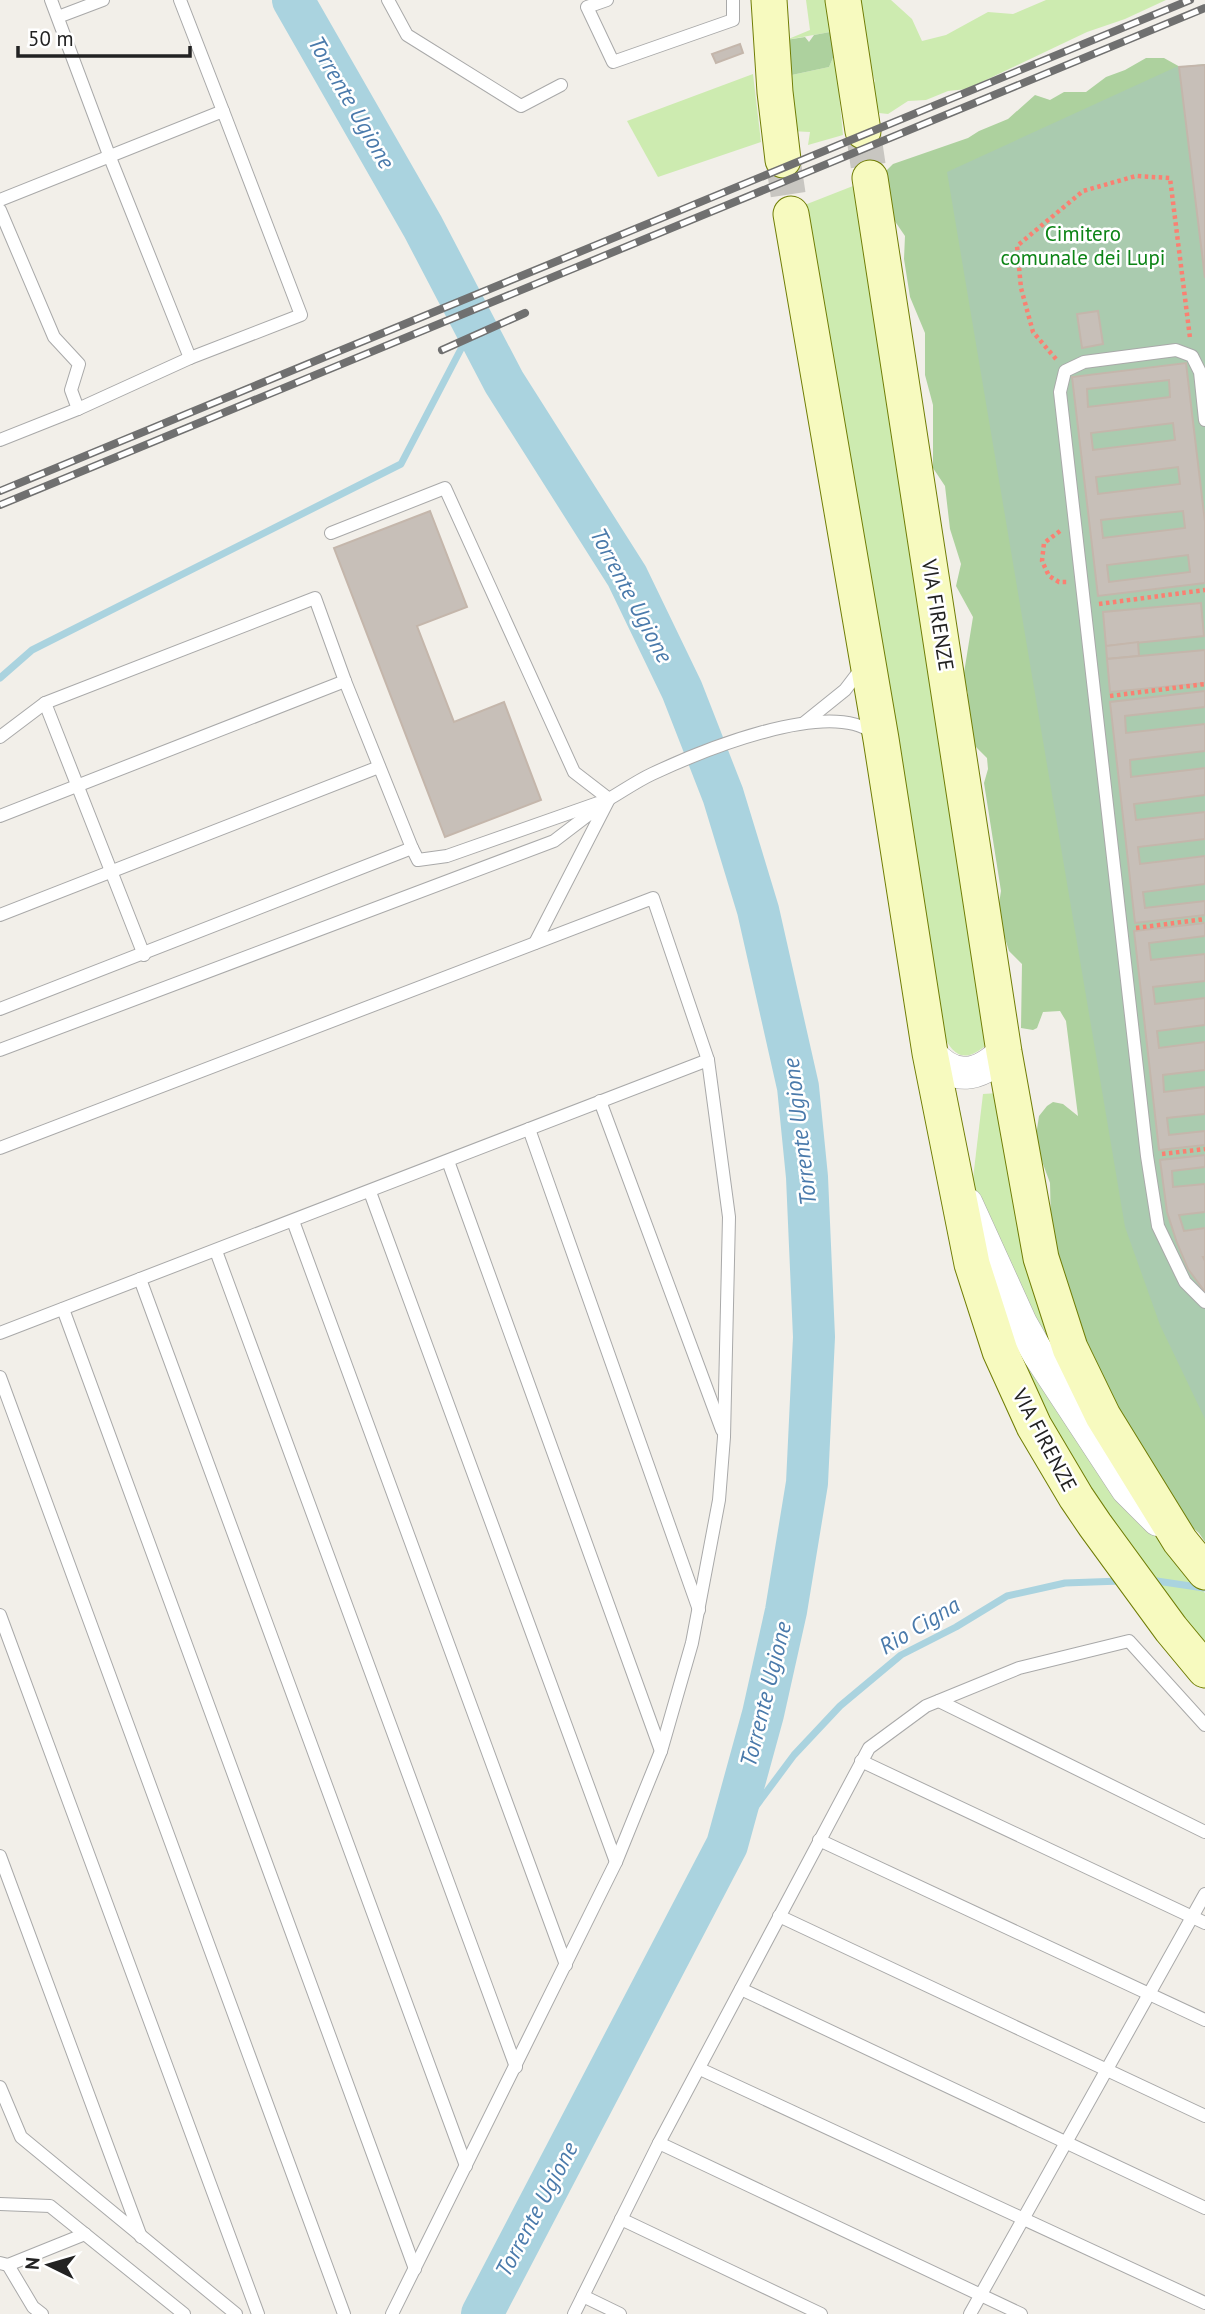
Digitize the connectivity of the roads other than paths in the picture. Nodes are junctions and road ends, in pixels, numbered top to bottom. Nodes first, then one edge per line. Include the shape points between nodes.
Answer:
1 (51, 0) edge
2 (103, 0) edge
3 (180, 0) edge
4 (388, 0) edge
5 (607, 0) edge
6 (733, 0) edge
7 (769, 0) edge
8 (843, 0) edge
9 (58, 18) junction
10 (561, 85) dead end
11 (223, 111) junction
12 (863, 131) tunnel mouth
13 (109, 155) junction
14 (783, 160) tunnel mouth
15 (870, 178) tunnel mouth
16 (0, 200) edge
17 (0, 210) edge
18 (790, 214) tunnel mouth
19 (190, 358) junction
20 (78, 409) junction
21 (1205, 420) edge
22 (1, 438) edge
23 (331, 533) dead end
24 (867, 656) junction
25 (345, 681) junction
26 (45, 703) junction
27 (804, 723) junction
28 (0, 737) edge
29 (881, 739) junction
30 (379, 767) junction
31 (76, 786) junction
32 (609, 799) junction
33 (0, 816) edge
34 (412, 848) junction
35 (111, 872) junction
36 (0, 915) edge
37 (535, 943) junction
38 (144, 955) junction
39 (0, 1009) edge
40 (0, 1050) edge
41 (1004, 1052) junction
42 (930, 1053) junction
43 (708, 1060) junction
44 (600, 1101) junction
45 (529, 1129) junction
46 (0, 1148) edge
47 (448, 1161) junction
48 (954, 1177) junction
49 (370, 1192) junction
50 (293, 1221) junction
51 (216, 1251) junction
52 (140, 1279) junction
53 (1205, 1301) edge
54 (64, 1309) junction
55 (0, 1333) edge
56 (0, 1377) edge
57 (724, 1437) junction
58 (1193, 1558) edge
59 (699, 1611) junction
60 (0, 1615) edge
61 (1205, 1670) edge
62 (939, 1701) junction
63 (1205, 1725) edge
64 (662, 1751) junction
65 (861, 1761) junction
66 (1205, 1832) edge
67 (819, 1840) junction
68 (0, 1856) edge
69 (616, 1862) junction
70 (1205, 1894) edge
71 (779, 1916) junction
72 (1192, 1917) junction
73 (1205, 1923) edge
74 (566, 1965) junction
75 (741, 1989) junction
76 (1150, 1994) junction
77 (1205, 2020) edge
78 (516, 2067) junction
79 (699, 2069) junction
80 (1107, 2070) junction
81 (0, 2087) edge
82 (1205, 2116) edge
83 (659, 2143) junction
84 (1066, 2143) junction
85 (466, 2166) junction
86 (0, 2204) edge
87 (1205, 2208) edge
88 (1024, 2219) junction
89 (621, 2220) junction
90 (85, 2234) junction
91 (141, 2237) junction
92 (4, 2264) edge
93 (415, 2269) junction
94 (981, 2295) junction
95 (583, 2296) junction
96 (1205, 2303) edge
97 (42, 2314) edge
98 (184, 2314) edge
99 (236, 2314) edge
100 (258, 2314) edge
101 (345, 2314) edge
102 (392, 2314) edge
103 (574, 2314) edge
104 (620, 2314) edge
105 (821, 2314) edge
106 (970, 2314) edge
107 (1021, 2314) edge

1 - 9 lane
2 - 9 lane
3 - 11 lane
4 - 10 lane via 407,35 521,106
5 - 6 lane via 587,7 612,62 733,20
7 - 14 main road
8 - 12 main road
9 - 13 lane
11 - 13 lane
11 - 19 lane via 301,315
13 - 16 lane
13 - 19 lane
15 - 41 main road, VIA FIRENZE
17 - 20 lane via 54,337 79,364 71,390
18 - 24 main road, VIA FIRENZE
19 - 20 lane
20 - 22 lane
21 - 53 lane via 1200,372 1192,356 1176,350 1084,362 1065,371 1060,392 1145,1143 1158,1226 1185,1282
23 - 32 lane via 444,488 574,772
24 - 27 lane via 845,690
24 - 29 main road, VIA FIRENZE
25 - 26 lane via 315,598
25 - 30 lane
25 - 31 lane
26 - 28 lane
26 - 31 lane
27 - 29 lane via 862,725
27 - 32 lane via 751,735 651,774
29 - 42 main road, VIA FIRENZE
30 - 34 lane
30 - 35 lane
31 - 33 lane
31 - 35 lane
32 - 34 lane via 447,856 418,860
32 - 37 lane
32 - 40 lane via 554,841
34 - 38 lane
35 - 36 lane
35 - 38 lane
37 - 43 lane via 653,898
37 - 46 lane
38 - 39 lane
41 - 42 street via 987,1067 961,1073 948,1070
41 - 58 main road, VIA FIRENZE via 1035,1231 1060,1322 1103,1416
42 - 48 main road, VIA FIRENZE
43 - 44 lane
43 - 57 lane via 729,1217
44 - 45 lane
44 - 57 lane
45 - 47 lane
45 - 59 lane
47 - 49 lane
47 - 64 lane
48 - 58 street, VIA FIRENZE via 1039,1355 1127,1489
48 - 61 main road, VIA FIRENZE via 972,1264 1000,1351 1034,1426 1076,1497
49 - 50 lane
49 - 69 lane
50 - 51 lane
50 - 74 lane
51 - 52 lane
51 - 78 lane
52 - 54 lane
52 - 85 lane
54 - 55 lane
54 - 93 lane
56 - 101 lane
57 - 59 lane via 719,1500
59 - 64 lane
60 - 100 lane
62 - 63 lane via 1019,1668 1129,1641
62 - 65 lane via 869,1748
62 - 66 lane
64 - 69 lane
65 - 67 lane
65 - 72 lane
67 - 71 lane
67 - 76 lane
68 - 91 lane
69 - 74 lane
70 - 72 lane
71 - 75 lane
71 - 80 lane
72 - 73 lane
72 - 76 lane
74 - 78 lane
75 - 79 lane
75 - 84 lane
76 - 77 lane
76 - 80 lane
78 - 85 lane
79 - 83 lane
79 - 88 lane
80 - 82 lane
80 - 84 lane
81 - 91 lane via 20,2137
83 - 89 lane
83 - 94 lane
84 - 87 lane
84 - 88 lane
85 - 93 lane
86 - 90 lane via 50,2206
88 - 94 lane
88 - 96 lane
89 - 95 lane
89 - 105 lane
90 - 92 lane
90 - 98 lane
91 - 99 lane
92 - 97 lane
93 - 102 lane
94 - 106 lane
94 - 107 lane
95 - 103 lane
95 - 104 lane

